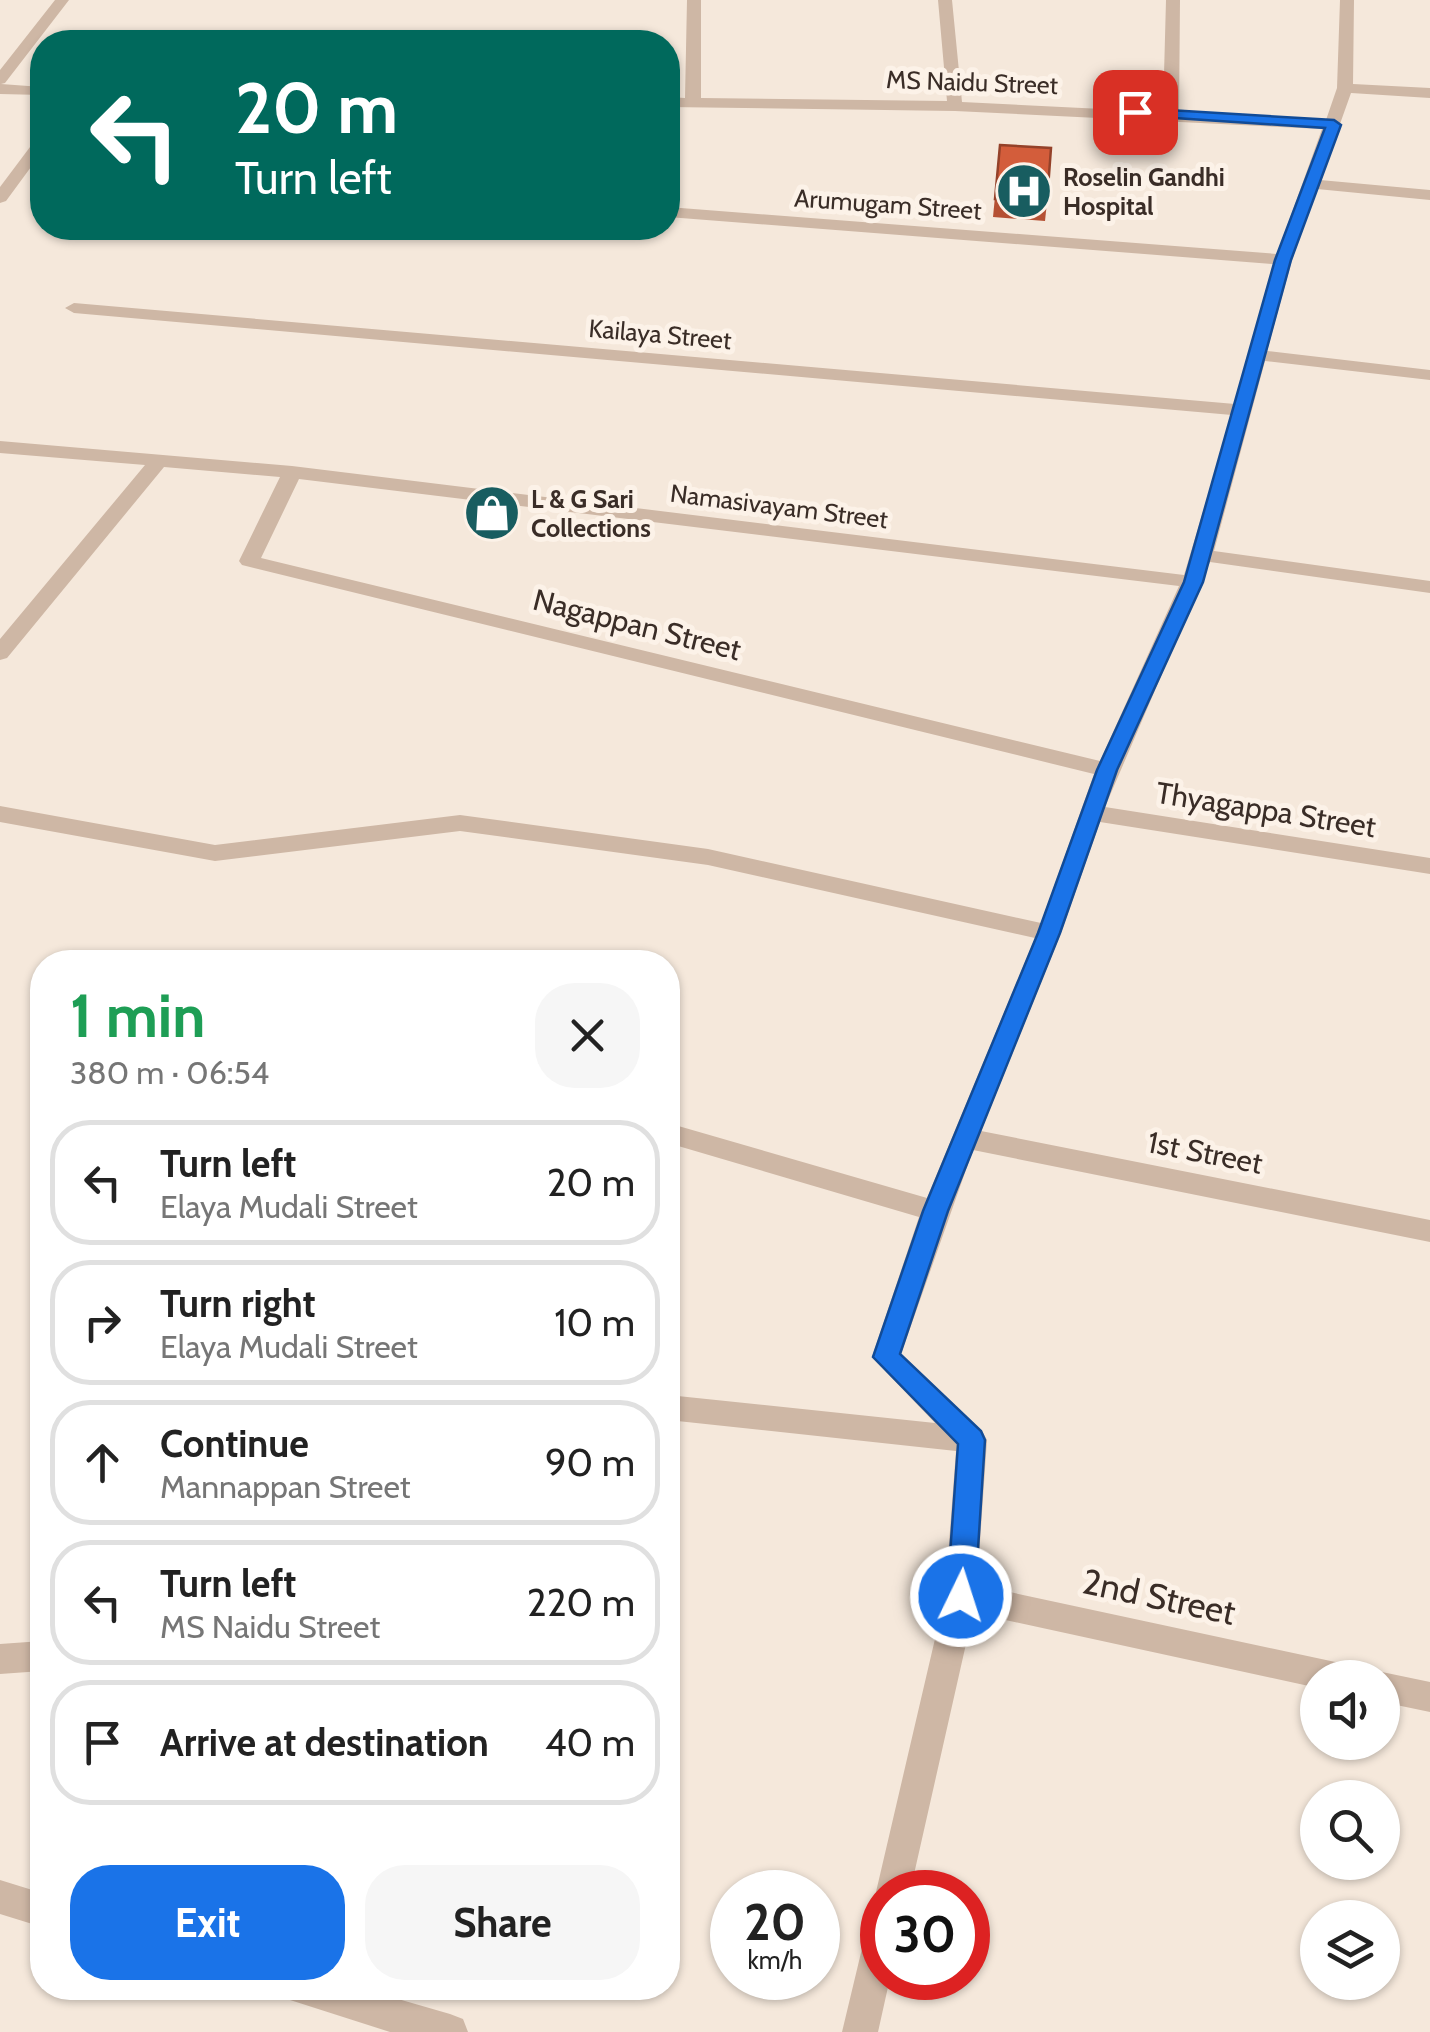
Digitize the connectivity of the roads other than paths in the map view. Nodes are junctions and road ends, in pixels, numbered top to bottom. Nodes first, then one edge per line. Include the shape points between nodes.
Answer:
1 (62, 0) edge
2 (694, 0) edge
3 (944, 0) edge
4 (1173, 0) edge
5 (1347, 0) edge
6 (39, 30) edge
7 (30, 41) edge
8 (0, 80) edge
9 (1346, 88) junction
10 (0, 89) edge
11 (30, 90) edge
12 (1430, 94) edge
13 (680, 102) edge
14 (692, 103) junction
15 (954, 106) junction
16 (1172, 114) junction
17 (1334, 125) junction
18 (30, 169) edge
19 (1310, 184) junction
20 (1430, 195) edge
21 (0, 198) edge
22 (680, 213) edge
23 (1283, 260) junction
24 (74, 308) dead end
25 (1256, 355) junction
26 (1430, 375) edge
27 (1243, 410) junction
28 (0, 447) edge
29 (159, 460) junction
30 (292, 472) junction
31 (1202, 555) junction
32 (1193, 582) junction
33 (1430, 587) edge
34 (0, 653) edge
35 (1107, 770) junction
36 (1092, 813) junction
37 (0, 814) edge
38 (1430, 866) edge
39 (1049, 933) junction
40 (680, 1136) edge
41 (968, 1139) junction
42 (936, 1211) junction
43 (1430, 1231) edge
44 (680, 1408) edge
45 (972, 1440) junction
46 (961, 1596) junction
47 (30, 1657) edge
48 (0, 1658) edge
49 (1300, 1669) edge
50 (1400, 1690) edge
51 (1430, 1697) edge
52 (897, 1870) edge
53 (0, 1897) edge
54 (30, 1906) edge
55 (342, 2000) edge
56 (867, 2000) edge
57 (450, 2032) edge
58 (860, 2032) edge

1 - 6 street
2 - 14 street
3 - 15 street
4 - 16 street
5 - 9 street
7 - 8 street
9 - 12 street
9 - 17 street
10 - 11 street
13 - 14 street, MS Naidu Street
14 - 15 street, MS Naidu Street
15 - 16 street, MS Naidu Street
16 - 17 street, MS Naidu Street
17 - 19 street
18 - 21 street
19 - 20 street
19 - 23 street
22 - 23 street, Arumugam Street
23 - 25 street
24 - 27 street, Kailaya Street
25 - 26 street
25 - 27 street
27 - 31 street
28 - 29 street, Namasivayam Street
29 - 30 street, Namasivayam Street
29 - 34 street
30 - 32 street, Namasivayam Street
30 - 35 street, Nagappan Street via 249,561
31 - 32 street
31 - 33 street
32 - 35 street
35 - 36 street
36 - 38 street, Thyagappa Street
36 - 39 street
37 - 39 street via 215,853 460,823 708,857
39 - 41 street
40 - 42 street
41 - 42 street
41 - 43 street, 1st Street
42 - 45 street via 886,1357
44 - 45 street
45 - 46 street
46 - 49 street, 2nd Street
46 - 52 street
47 - 48 street
50 - 51 street
53 - 54 street
55 - 57 street
56 - 58 street

